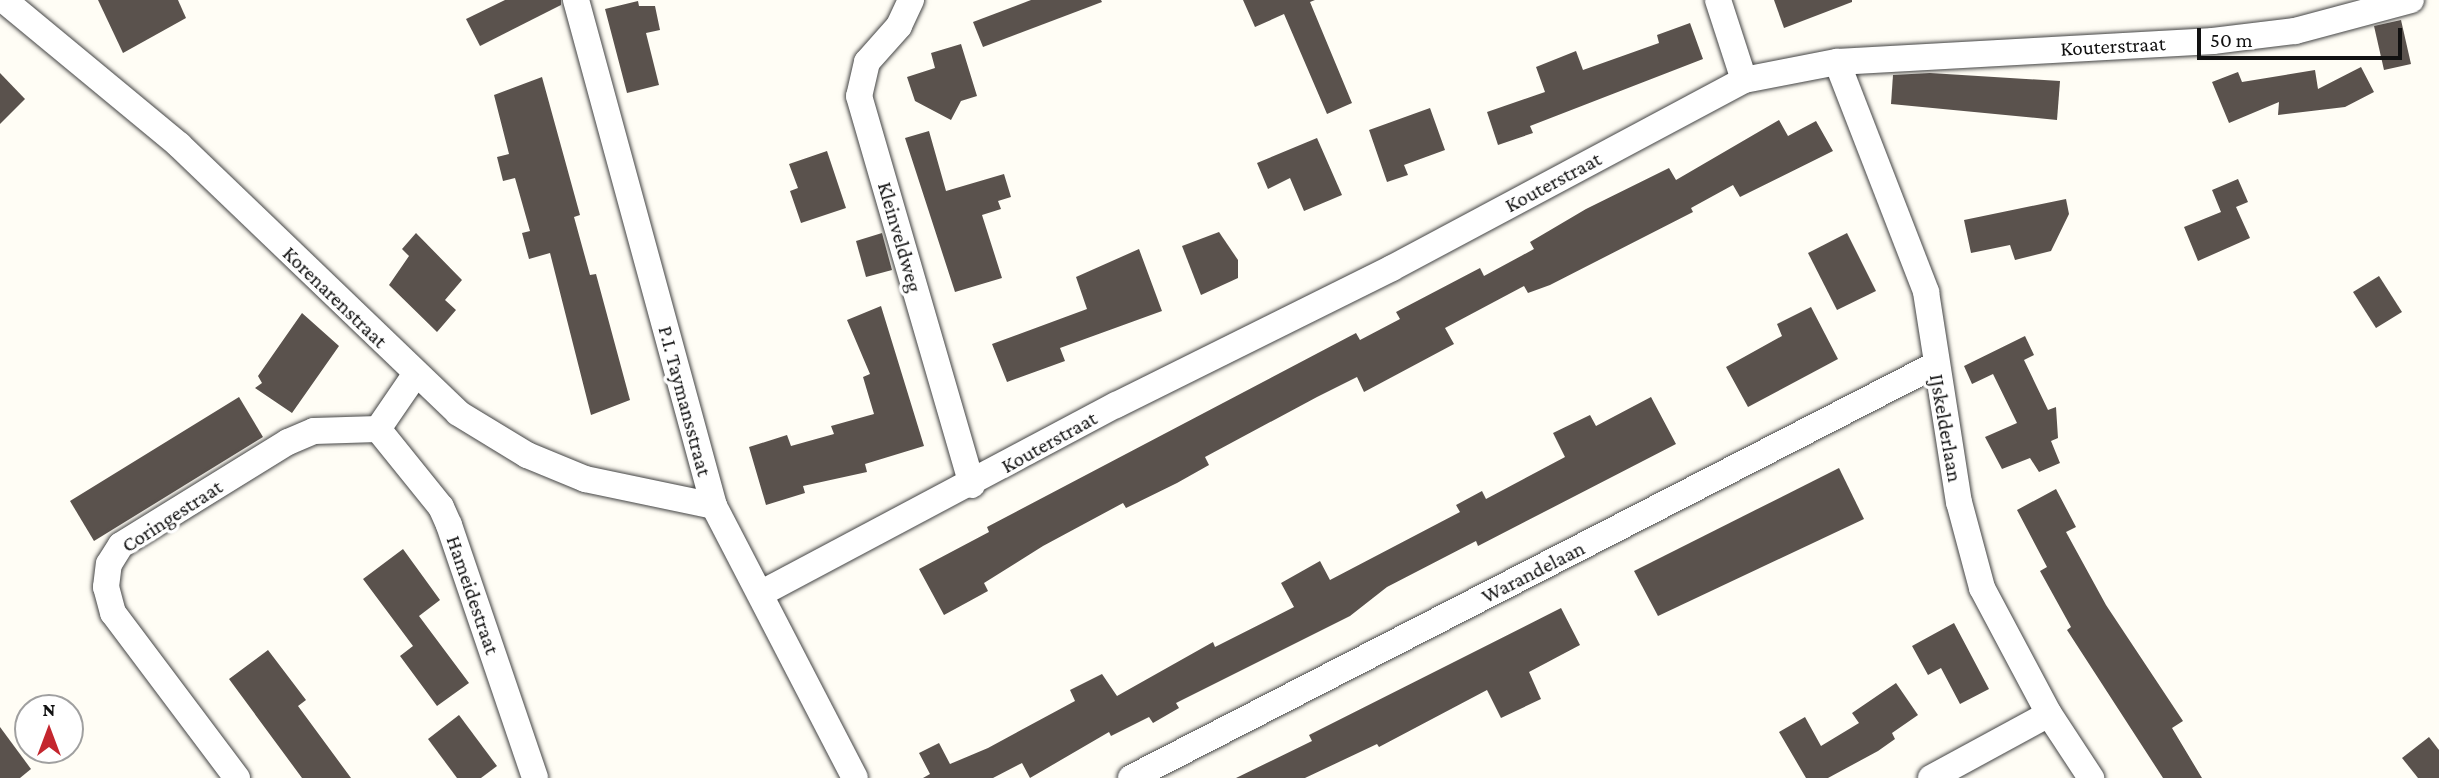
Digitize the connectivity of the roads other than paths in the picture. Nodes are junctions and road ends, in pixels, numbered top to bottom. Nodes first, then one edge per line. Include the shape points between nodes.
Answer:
1 (4, 0) edge
2 (576, 0) edge
3 (911, 0) edge
4 (1718, 0) edge
5 (2411, 0) edge
6 (1837, 62) junction
7 (1744, 80) junction
8 (1935, 365) junction
9 (415, 375) junction
10 (378, 429) junction
11 (972, 485) junction
12 (714, 506) junction
13 (762, 593) junction
14 (2049, 714) junction
15 (237, 778) edge
16 (535, 778) edge
17 (855, 778) edge
18 (1131, 778) edge
19 (1931, 778) edge
20 (2091, 778) edge

1 - 9 street, Korenarenstraat via 179,145
2 - 12 street, P.I. Taymansstraat
3 - 11 street, Kleinveldweg via 898,26 867,62 859,96
4 - 7 street
5 - 6 street, Kouterstraat via 2295,31 2213,41
6 - 7 street, Kouterstraat
6 - 8 street, IJskelderlaan via 1926,292
7 - 11 street, Kouterstraat via 1392,268 1116,405
8 - 14 street, IJskelderlaan via 1969,549 2001,629
8 - 18 street, Warandelaan
9 - 10 street
9 - 12 street, Korenarenstraat via 458,413 527,455 585,479
10 - 15 street, Coringestraat via 314,430 288,442 121,545 109,564 106,586 113,612
10 - 16 street, Hameidestraat via 441,507
11 - 13 street, Kouterstraat
12 - 13 street, P.I. Taymansstraat
13 - 17 street, P.I. Taymansstraat
14 - 19 street
14 - 20 street, IJskelderlaan

